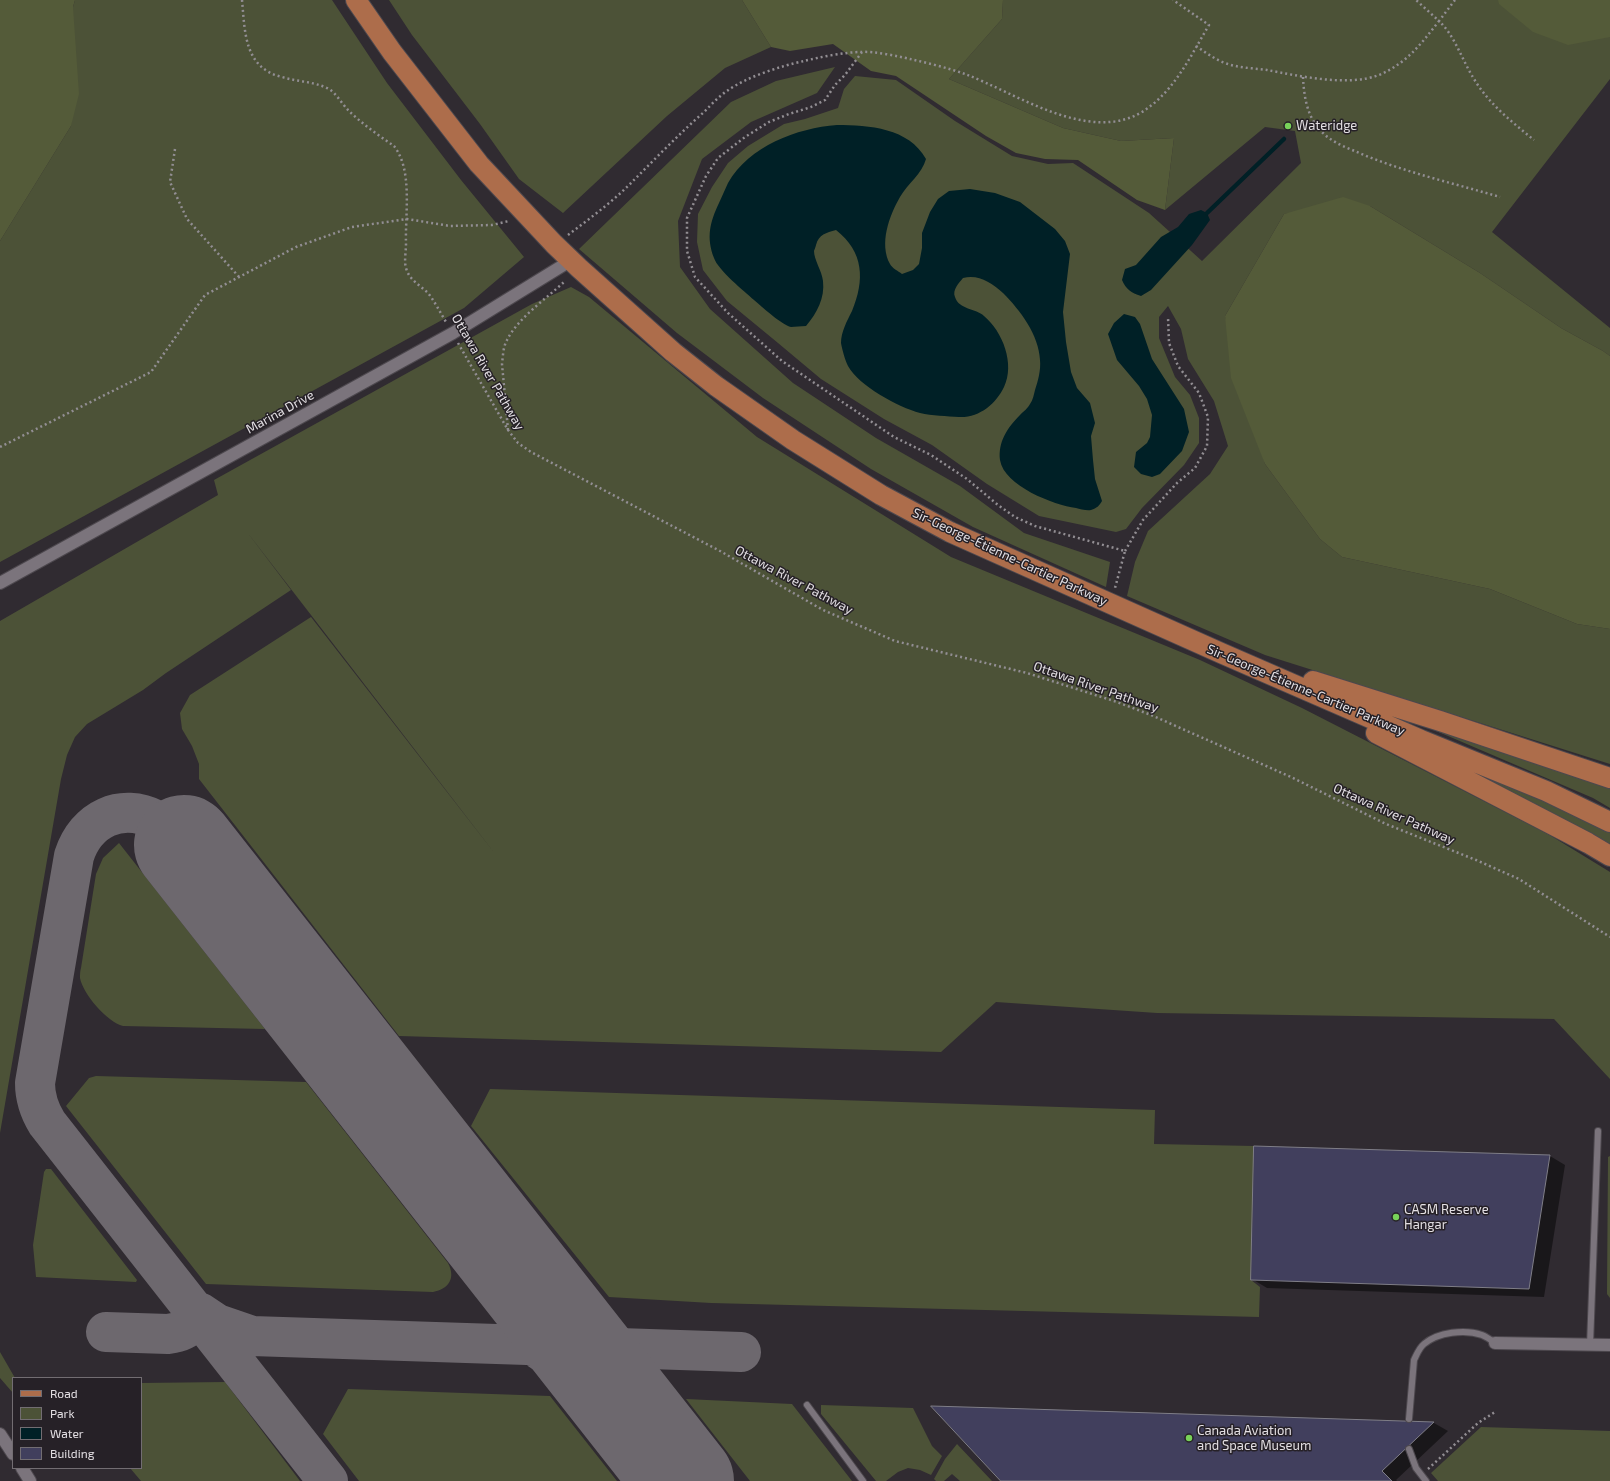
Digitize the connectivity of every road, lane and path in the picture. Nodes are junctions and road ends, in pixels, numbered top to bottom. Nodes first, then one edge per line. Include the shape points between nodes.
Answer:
1 (242, 0) edge
2 (356, 0) edge
3 (1173, 0) edge
4 (1416, 0) edge
5 (1455, 0) edge
6 (1439, 21) junction
7 (1196, 46) junction
8 (862, 52) junction
9 (1303, 77) junction
10 (1534, 140) dead end
11 (175, 149) dead end
12 (1500, 197) dead end
13 (526, 216) junction
14 (406, 218) junction
15 (554, 244) junction
16 (575, 264) junction
17 (240, 278) junction
18 (1168, 318) dead end
19 (452, 333) junction
20 (508, 430) junction
21 (0, 447) edge
22 (1125, 551) junction
23 (0, 583) edge
24 (1111, 604) junction
25 (1221, 653) junction
26 (1610, 778) edge
27 (1610, 822) edge
28 (1610, 856) edge
29 (1610, 937) edge
30 (1598, 1132) dead end
31 (1496, 1343) joint
32 (1590, 1344) junction
33 (1610, 1345) edge
34 (807, 1405) dead end
35 (1495, 1412) dead end
36 (1409, 1419) dead end
37 (0, 1434) edge
38 (1409, 1449) dead end
39 (12, 1452) edge
40 (23, 1469) edge
41 (1421, 1475) junction
42 (30, 1481) edge
43 (864, 1481) edge
44 (1426, 1481) edge

1 - 14 path, Ottawa River Pathway via 246,39 255,61 265,72 282,78 307,81 330,90 348,110 394,146 402,159
2 - 13 main road, Sir-George-Étienne-Cartier Parkway via 455,134
3 - 7 path via 1209,26
4 - 6 path
5 - 6 path
6 - 9 path via 1416,51 1378,75 1351,80
6 - 10 path via 1449,32 1484,94 1495,107
7 - 8 path via 1174,83 1158,100 1123,121 1103,123 1084,121 1030,104 965,74 910,59
7 - 9 path via 1225,63
8 - 15 path via 805,61 764,72 727,91 677,136 628,186 593,216
8 - 22 path via 825,100 769,122 718,158 706,176 687,218 687,251 695,277 728,313 782,361 894,437 931,455 967,479 1015,517 1035,526
9 - 12 path via 1304,98 1312,118 1322,133 1340,145 1379,162
11 - 17 path via 170,182 187,218
13 - 14 path via 485,226 450,226
13 - 15 main road, Sir-George-Étienne-Cartier Parkway
14 - 17 path via 352,227 296,247
14 - 19 path, Ottawa River Pathway via 408,273 412,280 427,292
15 - 16 main road, Sir-George-Étienne-Cartier Parkway
16 - 19 street, Marina Drive
16 - 20 path via 507,340 502,364
16 - 24 main road, Sir-George-Étienne-Cartier Parkway via 673,352 792,440 919,516 1012,561
17 - 21 path via 205,295 150,372
18 - 22 path via 1169,343 1178,366 1199,394 1208,417 1208,446 1195,468 1177,483 1143,520
19 - 20 path, Ottawa River Pathway
19 - 23 street, Marina Drive
20 - 29 path, Ottawa River Pathway via 518,443 532,452 720,551 823,610 895,641 1027,673 1151,715 1291,777 1386,824 1519,879
22 - 24 path
24 - 25 main road, Sir-George-Étienne-Cartier Parkway
25 - 26 main road
25 - 27 main road, Sir-George-Étienne-Cartier Parkway via 1546,791
25 - 28 main road
30 - 32 lane
31 - 32 street
31 - 36 lane via 1481,1335 1461,1333 1438,1336 1423,1344 1413,1364
32 - 33 street
34 - 43 lane
35 - 41 path via 1478,1423
37 - 39 street
38 - 41 lane
40 - 42 street
41 - 44 lane

